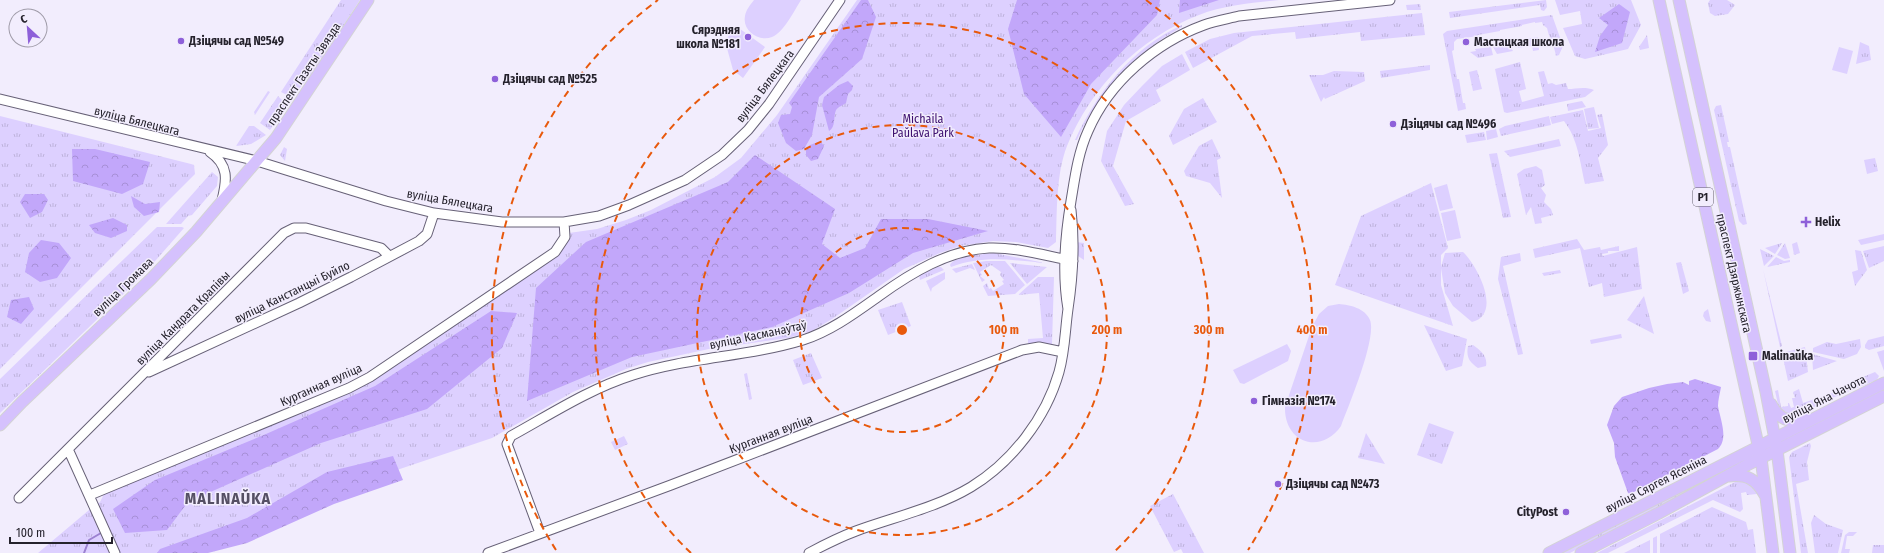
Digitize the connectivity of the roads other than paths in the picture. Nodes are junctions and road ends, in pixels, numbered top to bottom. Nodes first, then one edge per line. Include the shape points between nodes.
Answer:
1 (368, 0) edge
2 (840, 0) edge
3 (1390, 0) edge
4 (1659, 0) edge
5 (1679, 0) edge
6 (0, 99) edge
7 (207, 150) junction
8 (257, 161) junction
9 (222, 202) junction
10 (434, 213) junction
11 (564, 222) junction
12 (389, 256) junction
13 (1069, 260) junction
14 (1063, 352) junction
15 (144, 374) junction
16 (1884, 383) edge
17 (1766, 392) junction
18 (1884, 396) edge
19 (1823, 414) junction
20 (0, 425) edge
21 (1775, 438) junction
22 (1758, 446) junction
23 (68, 449) junction
24 (1777, 450) junction
25 (1761, 458) junction
26 (1726, 476) junction
27 (90, 496) junction
28 (19, 498) dead end
29 (1767, 500) junction
30 (540, 533) junction
31 (115, 553) edge
32 (488, 553) edge
33 (809, 553) edge
34 (1549, 553) edge
35 (1581, 553) edge
36 (1773, 553) edge
37 (1790, 553) edge

1 - 8 main road, праспект Газеты Звязда via 298,108
2 - 11 street, вуліца Бялецкага via 770,104 722,155 685,180 629,205 599,216
3 - 13 street via 1239,16 1204,25 1175,38 1136,66 1103,105 1082,146 1066,220
4 - 22 main road, праспект Дзяржынскага / Р1
5 - 17 main road, праспект Дзяржынскага / Р1
6 - 7 street, вуліца Бялецкага
7 - 8 street, вуліца Бялецкага
7 - 9 street via 218,158 226,172
8 - 9 main road, вуліца Громава
8 - 10 street, вуліца Бялецкага via 386,201
9 - 20 main road, вуліца Громава via 176,254
10 - 11 street, вуліца Бялецкага via 502,222
10 - 12 street, вуліца Канстанцыі Буйло via 427,234 419,241
11 - 27 street, Курганная вуліца via 565,237 555,252 370,377
12 - 15 street, вуліца Канстанцыі Буйло via 351,278
12 - 15 street, вуліца Кандрата Крапівы via 381,248 306,228 294,228 284,233
13 - 14 street via 1065,293 1068,309
13 - 30 street, вуліца Касманаўтаў via 1000,248 950,256 907,276 840,323 804,340 663,367 634,374 598,388 511,436 507,444
14 - 30 street, Курганная вуліца via 1039,347 1022,350
14 - 33 street via 1053,390 1043,410 1020,444 999,466 970,487 950,497 856,531
15 - 23 street, вуліца Кандрата Крапівы
16 - 19 main road, вуліца Яна Чачота
17 - 19 main road via 1774,411 1790,422
17 - 21 main road, праспект Дзяржынскага / Р1
18 - 24 main road, вуліца Яна Чачота
19 - 21 main road, вуліца Яна Чачота
21 - 22 main road, вуліца Сяргея Ясеніна
21 - 24 main road, праспект Дзяржынскага / Р1
22 - 25 main road, праспект Дзяржынскага / Р1
22 - 34 main road, вуліца Сяргея Ясеніна
23 - 27 street
23 - 28 street, вуліца Кандрата Крапівы
24 - 25 main road, вуліца Сяргея Ясеніна
24 - 37 main road, праспект Дзяржынскага / Р1
25 - 26 main road, вуліца Сяргея Ясеніна
25 - 29 main road, праспект Дзяржынскага / Р1
26 - 29 main road via 1739,475 1752,479
26 - 35 main road, вуліца Сяргея Ясеніна
27 - 31 street
29 - 36 main road, праспект Дзяржынскага / Р1
30 - 32 street, Курганная вуліца

